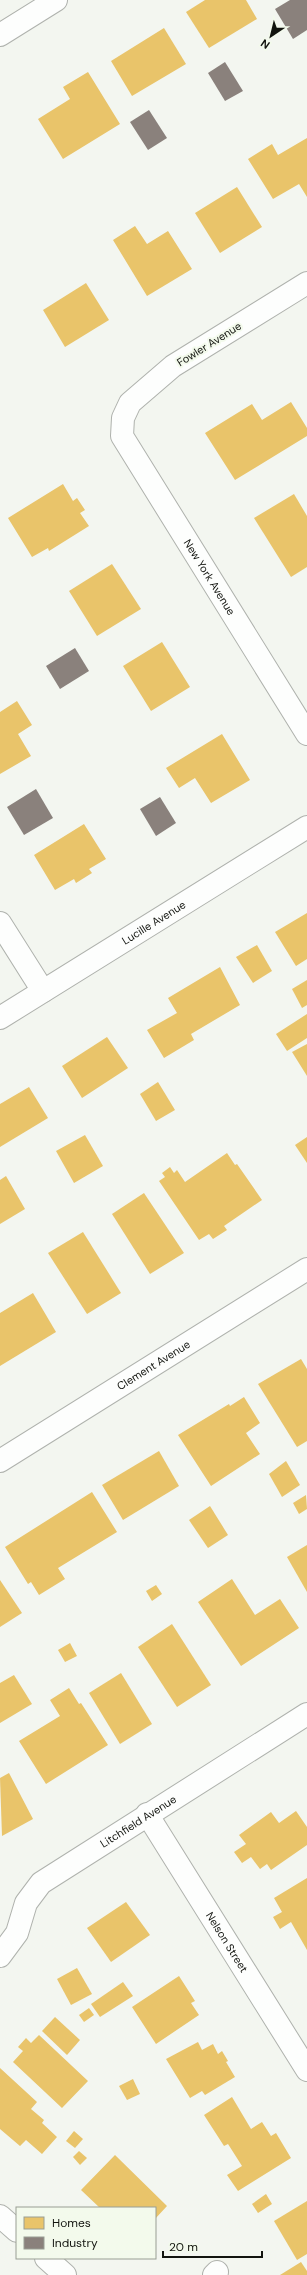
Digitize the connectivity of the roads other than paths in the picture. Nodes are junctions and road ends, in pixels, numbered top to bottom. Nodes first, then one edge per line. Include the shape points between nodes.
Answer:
1 (56, 0) edge
2 (0, 35) edge
3 (307, 284) edge
4 (123, 418) joint
5 (306, 731) edge
6 (307, 827) edge
7 (0, 923) edge
8 (43, 991) junction
9 (0, 1018) edge
10 (307, 1269) edge
11 (0, 1461) edge
12 (307, 1714) edge
13 (147, 1814) junction
14 (0, 1956) edge
15 (307, 2070) edge
16 (0, 2216) edge
17 (16, 2230) edge
18 (47, 2259) edge
19 (65, 2275) edge

1 - 2 street
3 - 4 street, Fowler Avenue via 173,366 130,403
4 - 5 street, New York Avenue via 122,436
6 - 8 street, Lucille Avenue
7 - 8 street
8 - 9 street, Lucille Avenue
10 - 11 street, Clement Avenue
12 - 13 street, Litchfield Avenue
13 - 14 street, Litchfield Avenue via 41,1883 26,1903 17,1933
13 - 15 street, Nelson Street
16 - 17 street
18 - 19 street

